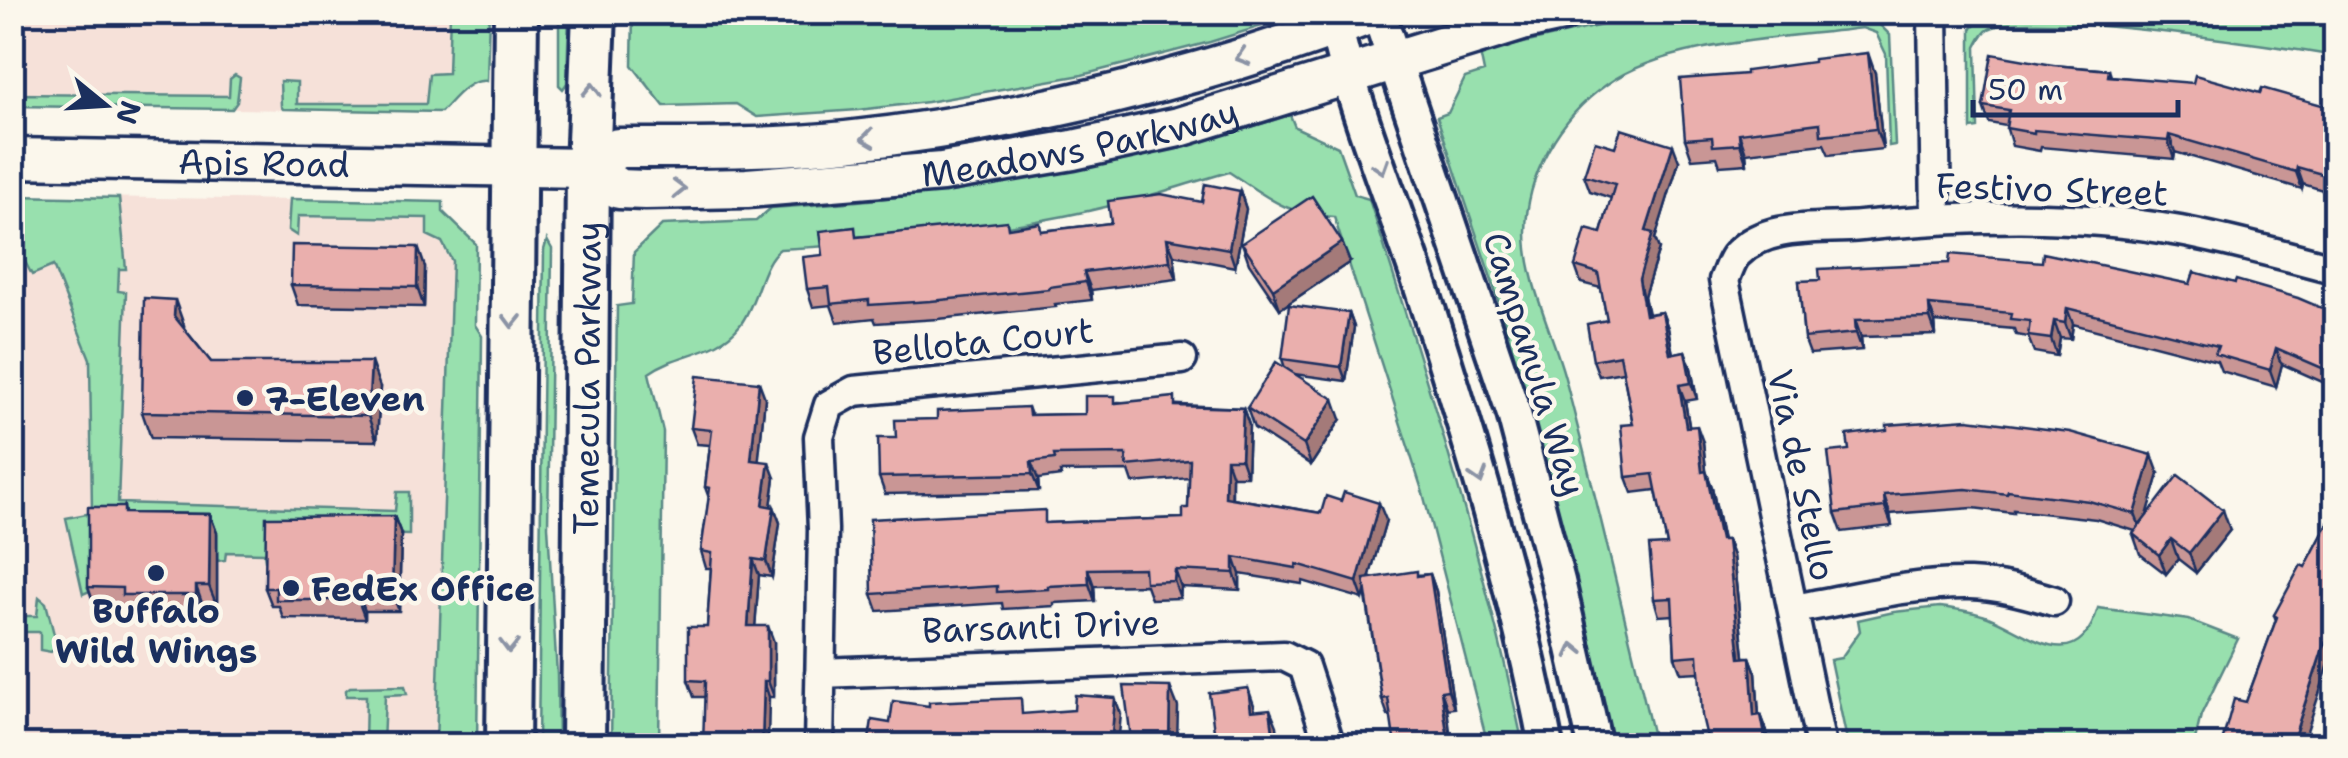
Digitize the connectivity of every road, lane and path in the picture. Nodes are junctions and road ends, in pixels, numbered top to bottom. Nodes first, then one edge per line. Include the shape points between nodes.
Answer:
1 (516, 12) edge
2 (594, 12) edge
3 (1377, 12) edge
4 (1562, 12) edge
5 (1932, 12) edge
6 (1334, 20) edge
7 (1394, 62) junction
8 (1346, 76) junction
9 (12, 158) edge
10 (514, 166) junction
11 (588, 168) junction
12 (1936, 219) junction
13 (1762, 237) joint
14 (2336, 269) edge
15 (1182, 359) dead end
16 (2054, 601) dead end
17 (1792, 608) junction
18 (820, 673) junction
19 (508, 746) edge
20 (583, 746) edge
21 (819, 746) edge
22 (1330, 746) edge
23 (1546, 746) edge
24 (1595, 746) edge
25 (1820, 746) edge

1 - 10 main road
11 -> 2 main road, Temecula Parkway
3 - 6 main road, Meadows Parkway
3 - 7 street, Campanula Way
4 - 7 main road, Meadows Parkway
5 - 12 street
6 - 8 street
6 -> 11 main road, Meadows Parkway via 1174,77 938,129 844,142 618,148
7 - 8 main road, Meadows Parkway
24 -> 7 street, Campanula Way via 1514,414
11 -> 8 main road, Meadows Parkway via 619,190 748,188 942,172 1180,127
8 -> 23 street via 1492,518
9 - 10 main road, Apis Road
10 - 11 main road, Meadows Parkway
10 -> 19 main road
11 - 20 main road, Temecula Parkway
12 - 13 street, Festivo Street
12 - 14 street, Festivo Street via 2122,224
13 - 17 street, Via de Stello via 1736,254 1724,280
15 - 18 street, Bellota Court via 854,391 830,404 819,438
16 - 17 street via 1971,584
17 - 25 street, Via de Stello
18 - 21 street
18 - 22 street, Barsanti Drive via 1284,656 1304,666

